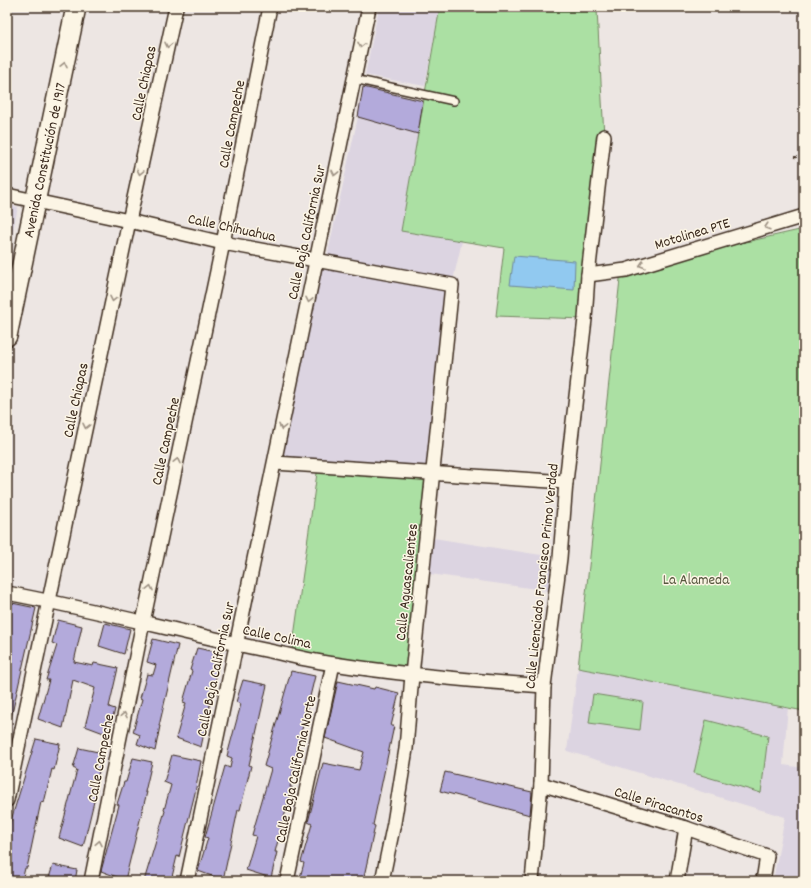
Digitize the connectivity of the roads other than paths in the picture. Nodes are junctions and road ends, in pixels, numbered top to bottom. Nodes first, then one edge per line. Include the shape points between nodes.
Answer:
1 (62, 7) edge
2 (76, 7) edge
3 (176, 7) edge
4 (270, 7) edge
5 (369, 7) edge
6 (354, 79) junction
7 (454, 101) dead end
8 (604, 136) dead end
9 (22, 198) edge
10 (804, 216) edge
11 (129, 221) junction
12 (223, 244) junction
13 (317, 260) junction
14 (588, 275) junction
15 (7, 276) edge
16 (452, 285) joint
17 (7, 336) edge
18 (275, 463) junction
19 (434, 474) junction
20 (566, 482) junction
21 (7, 593) edge
22 (49, 601) junction
23 (143, 622) junction
24 (236, 644) junction
25 (333, 664) junction
26 (412, 675) junction
27 (544, 686) junction
28 (541, 784) junction
29 (7, 800) edge
30 (686, 828) junction
31 (91, 881) edge
32 (187, 881) edge
33 (287, 881) edge
34 (382, 881) edge
35 (532, 881) edge
36 (677, 881) edge
37 (763, 881) edge

1 - 9 street, Avenida Constitución de 1917
9 -> 2 street, Avenida Constitución de 1917
3 -> 11 street, Calle Chiapas
4 - 12 street, Calle Campeche
5 -> 6 street, Calle Baja California Sur
6 - 7 lane
6 -> 13 street, Calle Baja California Sur
8 - 14 street, Calle Licenciado Francisco Primo Verdad
9 - 11 street, Calle Chihuahua
9 - 15 street, Avenida Constitución de 1917
9 - 17 street, Avenida Constitución de 1917
10 -> 14 street, Motolinea PTE via 626,270
11 - 12 street, Calle Chihuahua
11 -> 22 street, Calle Chiapas
12 - 13 street, Calle Chihuahua
23 -> 12 street, Calle Campeche
13 - 16 street, Calle Chihuahua
13 -> 18 street, Calle Baja California Sur
14 - 20 street, Calle Licenciado Francisco Primo Verdad
16 - 19 street, Calle Aguascalientes
18 - 19 street
18 - 24 street, Calle Baja California Sur
19 - 20 street
19 - 26 street, Calle Aguascalientes
20 - 27 street, Calle Licenciado Francisco Primo Verdad via 560,558
21 - 22 street, Calle Colima
22 - 23 street, Calle Colima
22 - 29 street, Calle Chiapas
23 - 24 street, Calle Colima
31 -> 23 street, Calle Campeche
24 - 25 street, Calle Colima
24 - 32 street, Calle Baja California Sur
25 - 26 street, Calle Colima
25 - 33 street, Calle Baja California Norte
26 - 27 street, Calle Colima
26 - 34 street, Calle Aguascalientes via 406,749
27 - 28 street, Calle Licenciado Francisco Primo Verdad
28 - 30 street, Calle Piracantos
28 - 35 street, Calle Licenciado Francisco Primo Verdad
30 - 36 street
30 - 37 street, Calle Piracantos via 767,856

